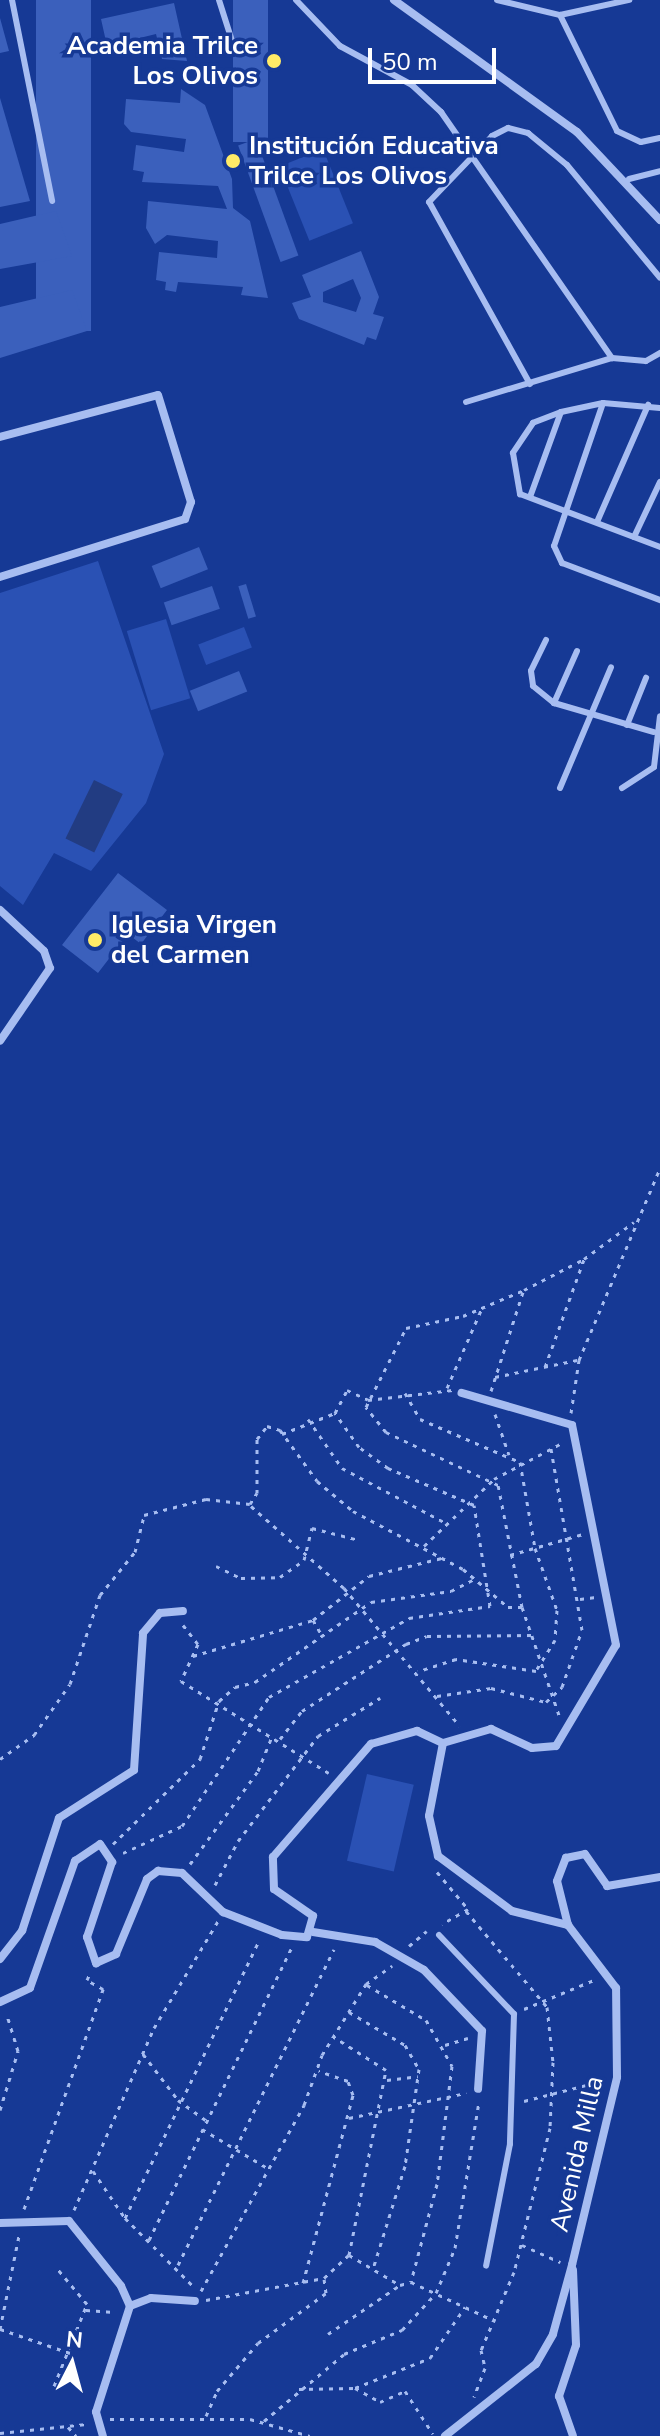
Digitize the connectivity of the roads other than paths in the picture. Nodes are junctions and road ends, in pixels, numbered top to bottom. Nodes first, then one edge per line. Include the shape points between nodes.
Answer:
1 (12, 0) edge
2 (219, 0) edge
3 (296, 0) edge
4 (394, 0) edge
5 (497, 0) edge
6 (629, 0) edge
7 (560, 15) junction
8 (233, 44) dead end
9 (660, 138) edge
10 (472, 156) junction
11 (660, 171) edge
12 (629, 179) junction
13 (52, 201) dead end
14 (660, 220) edge
15 (660, 278) edge
16 (660, 353) edge
17 (612, 358) junction
18 (530, 384) junction
19 (466, 402) dead end
20 (603, 403) junction
21 (648, 405) junction
22 (660, 408) edge
23 (561, 412) junction
24 (0, 437) edge
25 (660, 482) edge
26 (530, 497) junction
27 (563, 510) junction
28 (597, 522) junction
29 (634, 537) junction
30 (660, 547) edge
31 (0, 577) edge
32 (660, 600) edge
33 (546, 640) dead end
34 (577, 651) dead end
35 (611, 667) dead end
36 (646, 678) dead end
37 (554, 703) junction
38 (592, 714) junction
39 (660, 716) edge
40 (627, 725) junction
41 (654, 732) junction
42 (657, 769) edge
43 (560, 788) dead end
44 (622, 788) dead end
45 (0, 910) edge
46 (0, 1041) edge
47 (462, 1393) road end
48 (183, 1611) road end
49 (443, 1743) junction
50 (660, 1877) edge
51 (568, 1925) junction
52 (313, 1932) junction
53 (439, 1935) road end
54 (0, 1959) edge
55 (2, 2002) edge
56 (478, 2089) road end
57 (0, 2223) edge
58 (572, 2265) junction
59 (486, 2266) dead end
60 (199, 2299) road end
61 (129, 2310) junction
62 (103, 2436) edge
63 (442, 2436) edge
64 (573, 2436) edge

1 - 13 lane
2 - 8 lane
3 - 10 lane via 340,46 412,85 441,112
4 - 12 street via 577,132
5 - 7 lane
6 - 7 lane
7 - 9 lane via 617,131 641,142
10 - 15 lane via 508,128 528,133 567,165
10 - 17 lane
10 - 18 lane via 429,202
11 - 12 lane
12 - 14 street
16 - 17 lane via 646,361
17 - 18 lane
18 - 19 lane
20 - 21 lane
20 - 23 lane
20 - 27 lane
21 - 22 lane
21 - 28 lane
23 - 26 lane
23 - 26 lane via 533,423 513,453 515,485
24 - 31 street via 158,395 190,512
25 - 29 lane
26 - 27 lane
27 - 28 lane
27 - 32 lane via 553,534 562,563
28 - 29 lane
29 - 30 lane
33 - 37 lane via 531,671 533,686
34 - 37 lane
35 - 38 lane
36 - 40 lane
37 - 38 lane
38 - 40 lane
38 - 43 lane
39 - 41 lane
40 - 41 lane
41 - 42 lane
42 - 44 lane
45 - 46 street via 49,958
47 - 49 street via 561,1418 575,1432 589,1532 615,1613 616,1645 568,1735 544,1751 500,1730
48 - 54 street via 160,1613 143,1633 134,1770 59,1818 22,1931
49 - 51 street via 429,1826 443,1861 512,1911
49 - 52 street via 417,1731 384,1736 339,1780 269,1868 274,1889 313,1916
50 - 51 street via 607,1886 585,1854 566,1858 557,1881
51 - 58 street, Avenida Milla via 612,1973 617,2077
52 - 55 street via 293,1938 265,1929 223,1912 182,1873 158,1871 147,1879 116,1954 96,1963 87,1937 110,1853 87,1848 75,1861 30,1988
52 - 56 street via 405,1956 482,2031
53 - 59 lane via 514,2014 513,2099
57 - 61 street via 69,2221
58 - 63 street via 544,2352
58 - 64 street via 576,2345 559,2396
60 - 61 street via 151,2298
61 - 62 street via 96,2421

